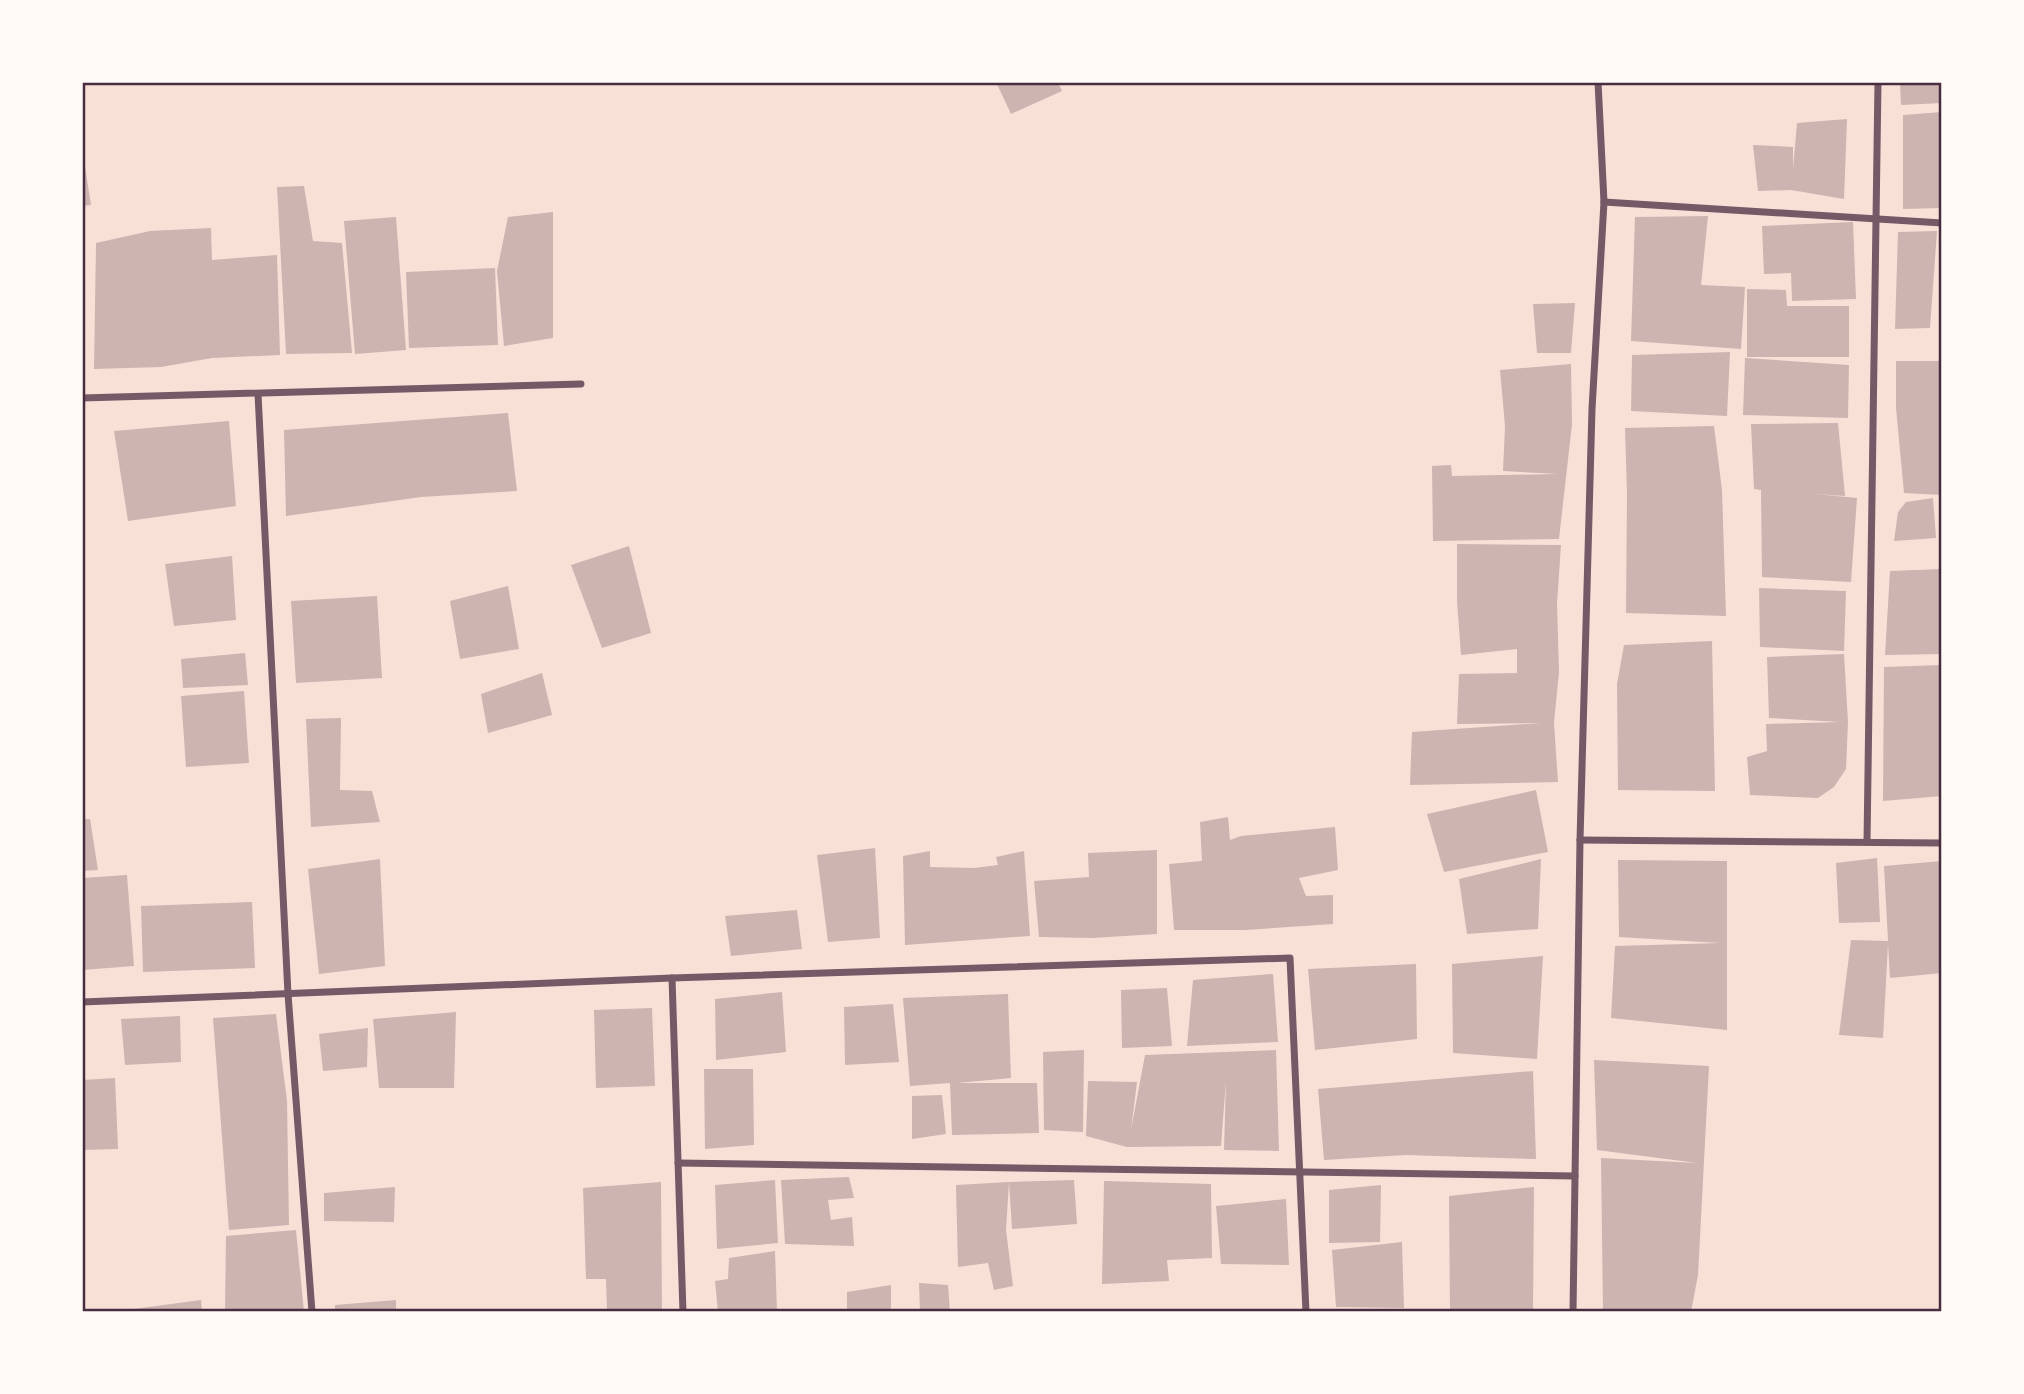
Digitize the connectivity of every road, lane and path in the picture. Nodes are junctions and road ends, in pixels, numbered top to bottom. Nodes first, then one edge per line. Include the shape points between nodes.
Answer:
1 (1598, 82) edge
2 (1878, 82) edge
3 (1604, 202) junction
4 (1876, 219) junction
5 (1942, 223) edge
6 (582, 384) dead end
7 (258, 394) junction
8 (82, 397) edge
9 (1580, 840) junction
10 (1867, 842) junction
11 (1942, 843) edge
12 (672, 978) junction
13 (288, 994) junction
14 (82, 1002) edge
15 (678, 1163) junction
16 (1300, 1172) junction
17 (1575, 1176) junction
18 (312, 1312) edge
19 (684, 1312) edge
20 (1306, 1312) edge
21 (1573, 1312) edge

1 - 3 street
2 - 4 street
3 - 4 street
3 - 9 street via 1592,409
4 - 5 street
4 - 10 street
6 - 7 street
7 - 8 street
7 - 13 street
9 - 10 street
9 - 17 street
10 - 11 street
12 - 13 street
12 - 15 street
12 - 16 street via 1290,958
13 - 14 street
13 - 18 street
15 - 16 street
15 - 19 street
16 - 17 street
16 - 20 street
17 - 21 street

